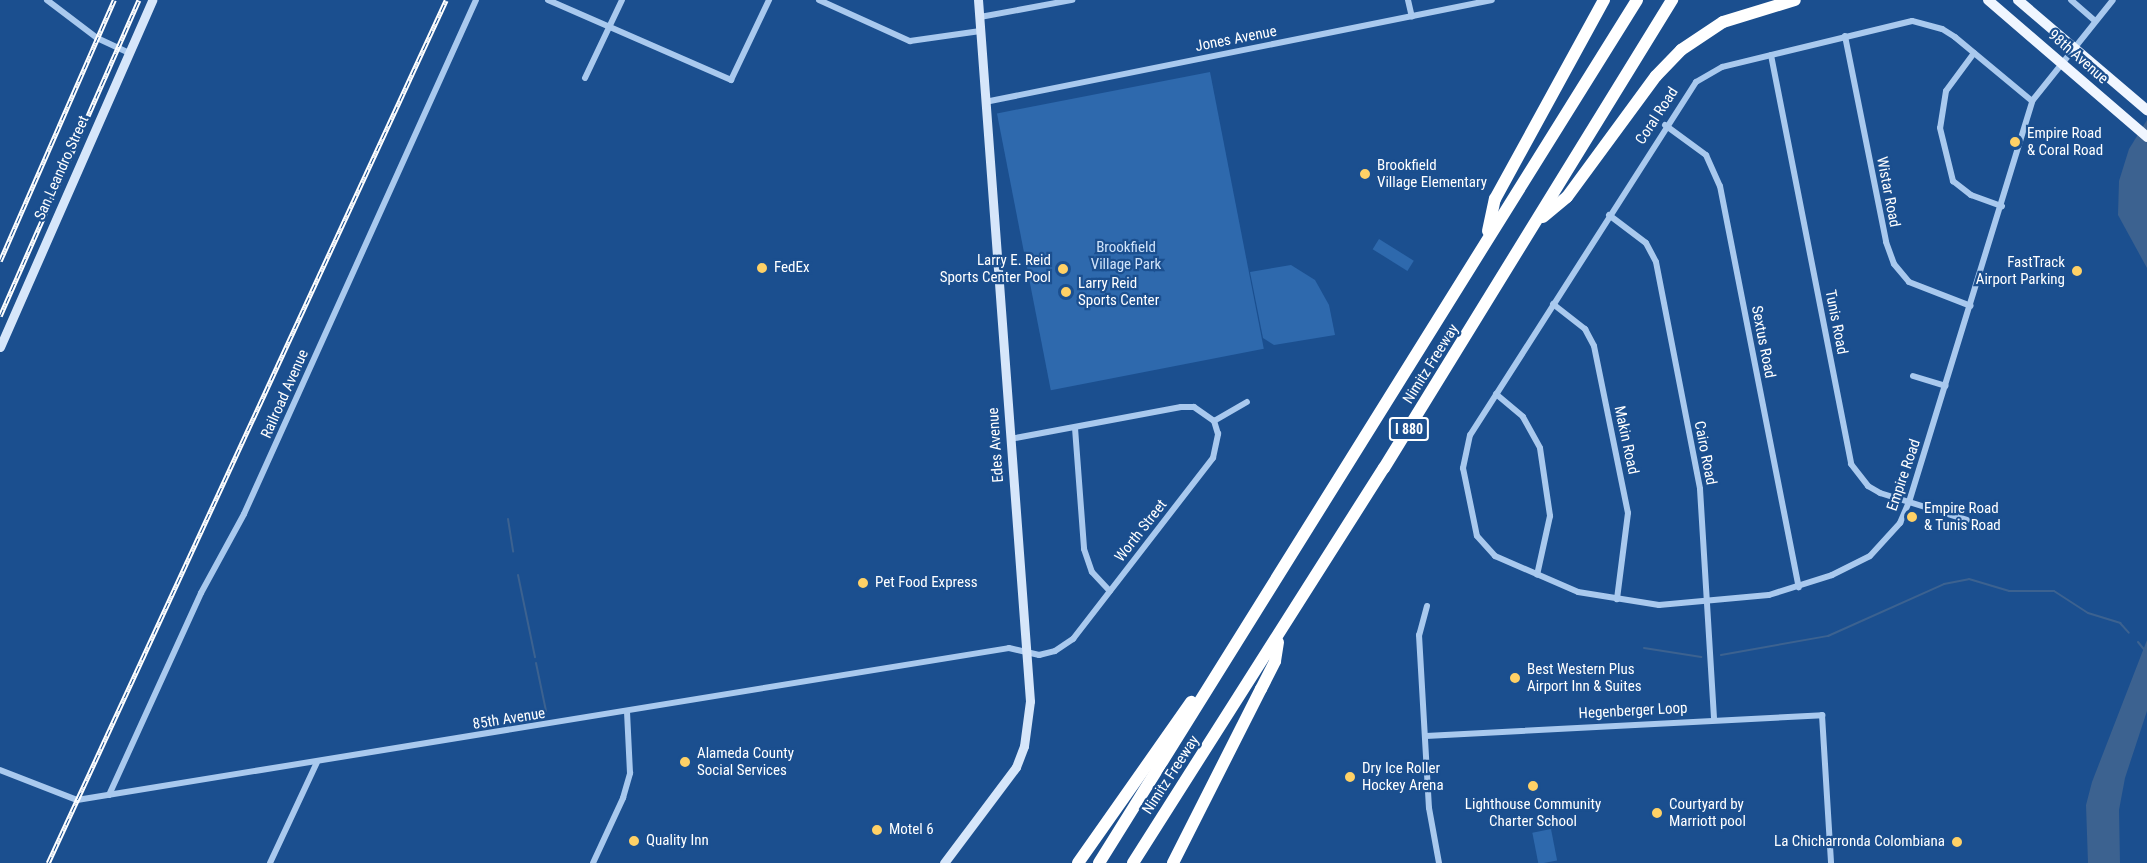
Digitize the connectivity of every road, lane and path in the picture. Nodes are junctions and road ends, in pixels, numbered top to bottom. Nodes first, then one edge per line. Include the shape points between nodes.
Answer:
1 (48, 0) edge
2 (152, 0) edge
3 (476, 0) edge
4 (548, 0) edge
5 (622, 0) edge
6 (769, 0) edge
7 (819, 0) edge
8 (978, 0) edge
9 (1072, 0) edge
10 (1408, 0) edge
11 (1492, 0) edge
12 (1604, 0) edge
13 (1637, 0) edge
14 (1672, 0) edge
15 (1795, 0) edge
16 (1988, 0) edge
17 (2018, 0) edge
18 (2071, 0) edge
19 (2113, 0) edge
20 (1061, 1) edge
21 (1412, 16) junction
22 (980, 17) junction
23 (2095, 21) junction
24 (609, 27) junction
25 (980, 31) junction
26 (1845, 36) junction
27 (2075, 48) junction
28 (129, 53) junction
29 (1974, 53) junction
30 (1771, 55) junction
31 (2063, 62) junction
32 (585, 78) dead end
33 (2032, 101) junction
34 (985, 102) junction
35 (2143, 107) edge
36 (1665, 125) junction
37 (2147, 137) edge
38 (2002, 206) junction
39 (1610, 215) junction
40 (1537, 221) junction
41 (1486, 241) junction
42 (1553, 304) junction
43 (1971, 306) junction
44 (0, 348) edge
45 (1913, 376) dead end
46 (1946, 386) junction
47 (1496, 394) junction
48 (1247, 402) dead end
49 (1214, 421) junction
50 (1076, 428) junction
51 (1010, 439) junction
52 (1464, 451) joint
53 (1909, 502) junction
54 (1967, 520) dead end
55 (1537, 575) junction
56 (1277, 581) junction
57 (1799, 587) junction
58 (1110, 591) junction
59 (1617, 599) junction
60 (1708, 603) junction
61 (1427, 606) dead end
62 (1280, 635) junction
63 (1026, 652) junction
64 (627, 711) junction
65 (1714, 718) junction
66 (1426, 736) junction
67 (317, 762) junction
68 (0, 770) edge
69 (109, 795) junction
70 (270, 863) edge
71 (593, 863) edge
72 (944, 863) edge
73 (1077, 863) edge
74 (1099, 863) edge
75 (1133, 863) edge
76 (1173, 863) edge
77 (1439, 863) edge
78 (1831, 863) edge

1 - 28 street via 98,38
2 - 28 street, San Leandro Street
3 - 69 street, Railroad Avenue via 244,514 201,593
4 - 24 street
5 - 24 street
6 - 24 street via 731,80
7 - 25 street via 910,41
8 - 22 street, Edes Avenue
9 - 20 street
10 - 21 street
11 - 21 street, Jones Avenue
12 - 41 highway via 1495,199
13 - 41 highway, Nimitz Freeway / I 880
14 - 40 highway, Nimitz Freeway / I 880
15 - 40 highway via 1723,22 1681,50 1656,76 1568,197
16 - 31 main road, 98th Avenue
17 - 27 main road, 98th Avenue
18 - 23 street
19 - 23 street, Empire Road
20 - 22 street
21 - 34 street, Jones Avenue
22 - 25 street, Edes Avenue
23 - 27 street, Empire Road
24 - 32 street
25 - 34 street, Edes Avenue
26 - 29 street, Coral Road via 1912,21 1942,29
26 - 30 street, Coral Road
26 - 43 street, Wistar Road via 1886,242 1894,264 1909,282
27 - 31 street, Empire Road
27 - 35 main road, 98th Avenue
28 - 44 street, San Leandro Street
29 - 33 street, Coral Road
29 - 38 street via 1946,91 1940,128 1953,181 1971,195
30 - 36 street, Coral Road via 1709,73 1685,94
30 - 53 street, Tunis Road via 1851,464 1868,486
31 - 33 street, Empire Road
31 - 37 main road, 98th Avenue
33 - 38 street, Empire Road
34 - 51 street, Edes Avenue
36 - 39 street, Coral Road
36 - 57 street, Sextus Road via 1706,155 1720,186
38 - 43 street, Empire Road
39 - 42 street, Coral Road
39 - 60 street, Cairo Road via 1646,243 1656,262 1701,489
40 - 62 highway, Nimitz Freeway / I 880
41 - 56 highway, Nimitz Freeway / I 880
42 - 47 street, Coral Road
42 - 59 street, Makin Road via 1585,329 1594,346 1616,446 1628,513
43 - 46 street, Empire Road
45 - 46 street
46 - 53 street, Empire Road
47 - 52 street, Coral Road
47 - 55 street via 1523,417 1540,448 1550,516
48 - 49 street
49 - 50 street via 1194,407 1181,407
49 - 58 street, Worth Street via 1218,434 1212,458
50 - 51 street
50 - 58 street via 1084,549 1092,572
51 - 63 street, Edes Avenue
52 - 55 street, Empire Road via 1463,468 1477,536 1495,555
53 - 54 street, Tunis Road
53 - 57 street, Empire Road via 1886,542 1870,556
55 - 59 street, Empire Road via 1578,592
56 - 73 highway
56 - 74 highway, Nimitz Freeway / I 880
57 - 60 street, Empire Road
58 - 63 street, Worth Street via 1065,646 1039,655
59 - 60 street, Empire Road via 1659,605
60 - 65 street, Cairo Road
61 - 66 street via 1419,635
62 - 75 highway, Nimitz Freeway / I 880
62 - 76 highway via 1275,661
63 - 64 street, 85th Avenue via 1009,648
63 - 72 street, Edes Avenue via 1029,701 1024,746 1003,787
64 - 67 street, 85th Avenue
64 - 71 street via 631,736 629,779
65 - 66 street, Hegenberger Loop
65 - 78 street, Hegenberger Loop via 1822,715
66 - 77 street via 1431,823
67 - 69 street, 85th Avenue
67 - 70 street
68 - 69 street, 85th Avenue via 71,800

